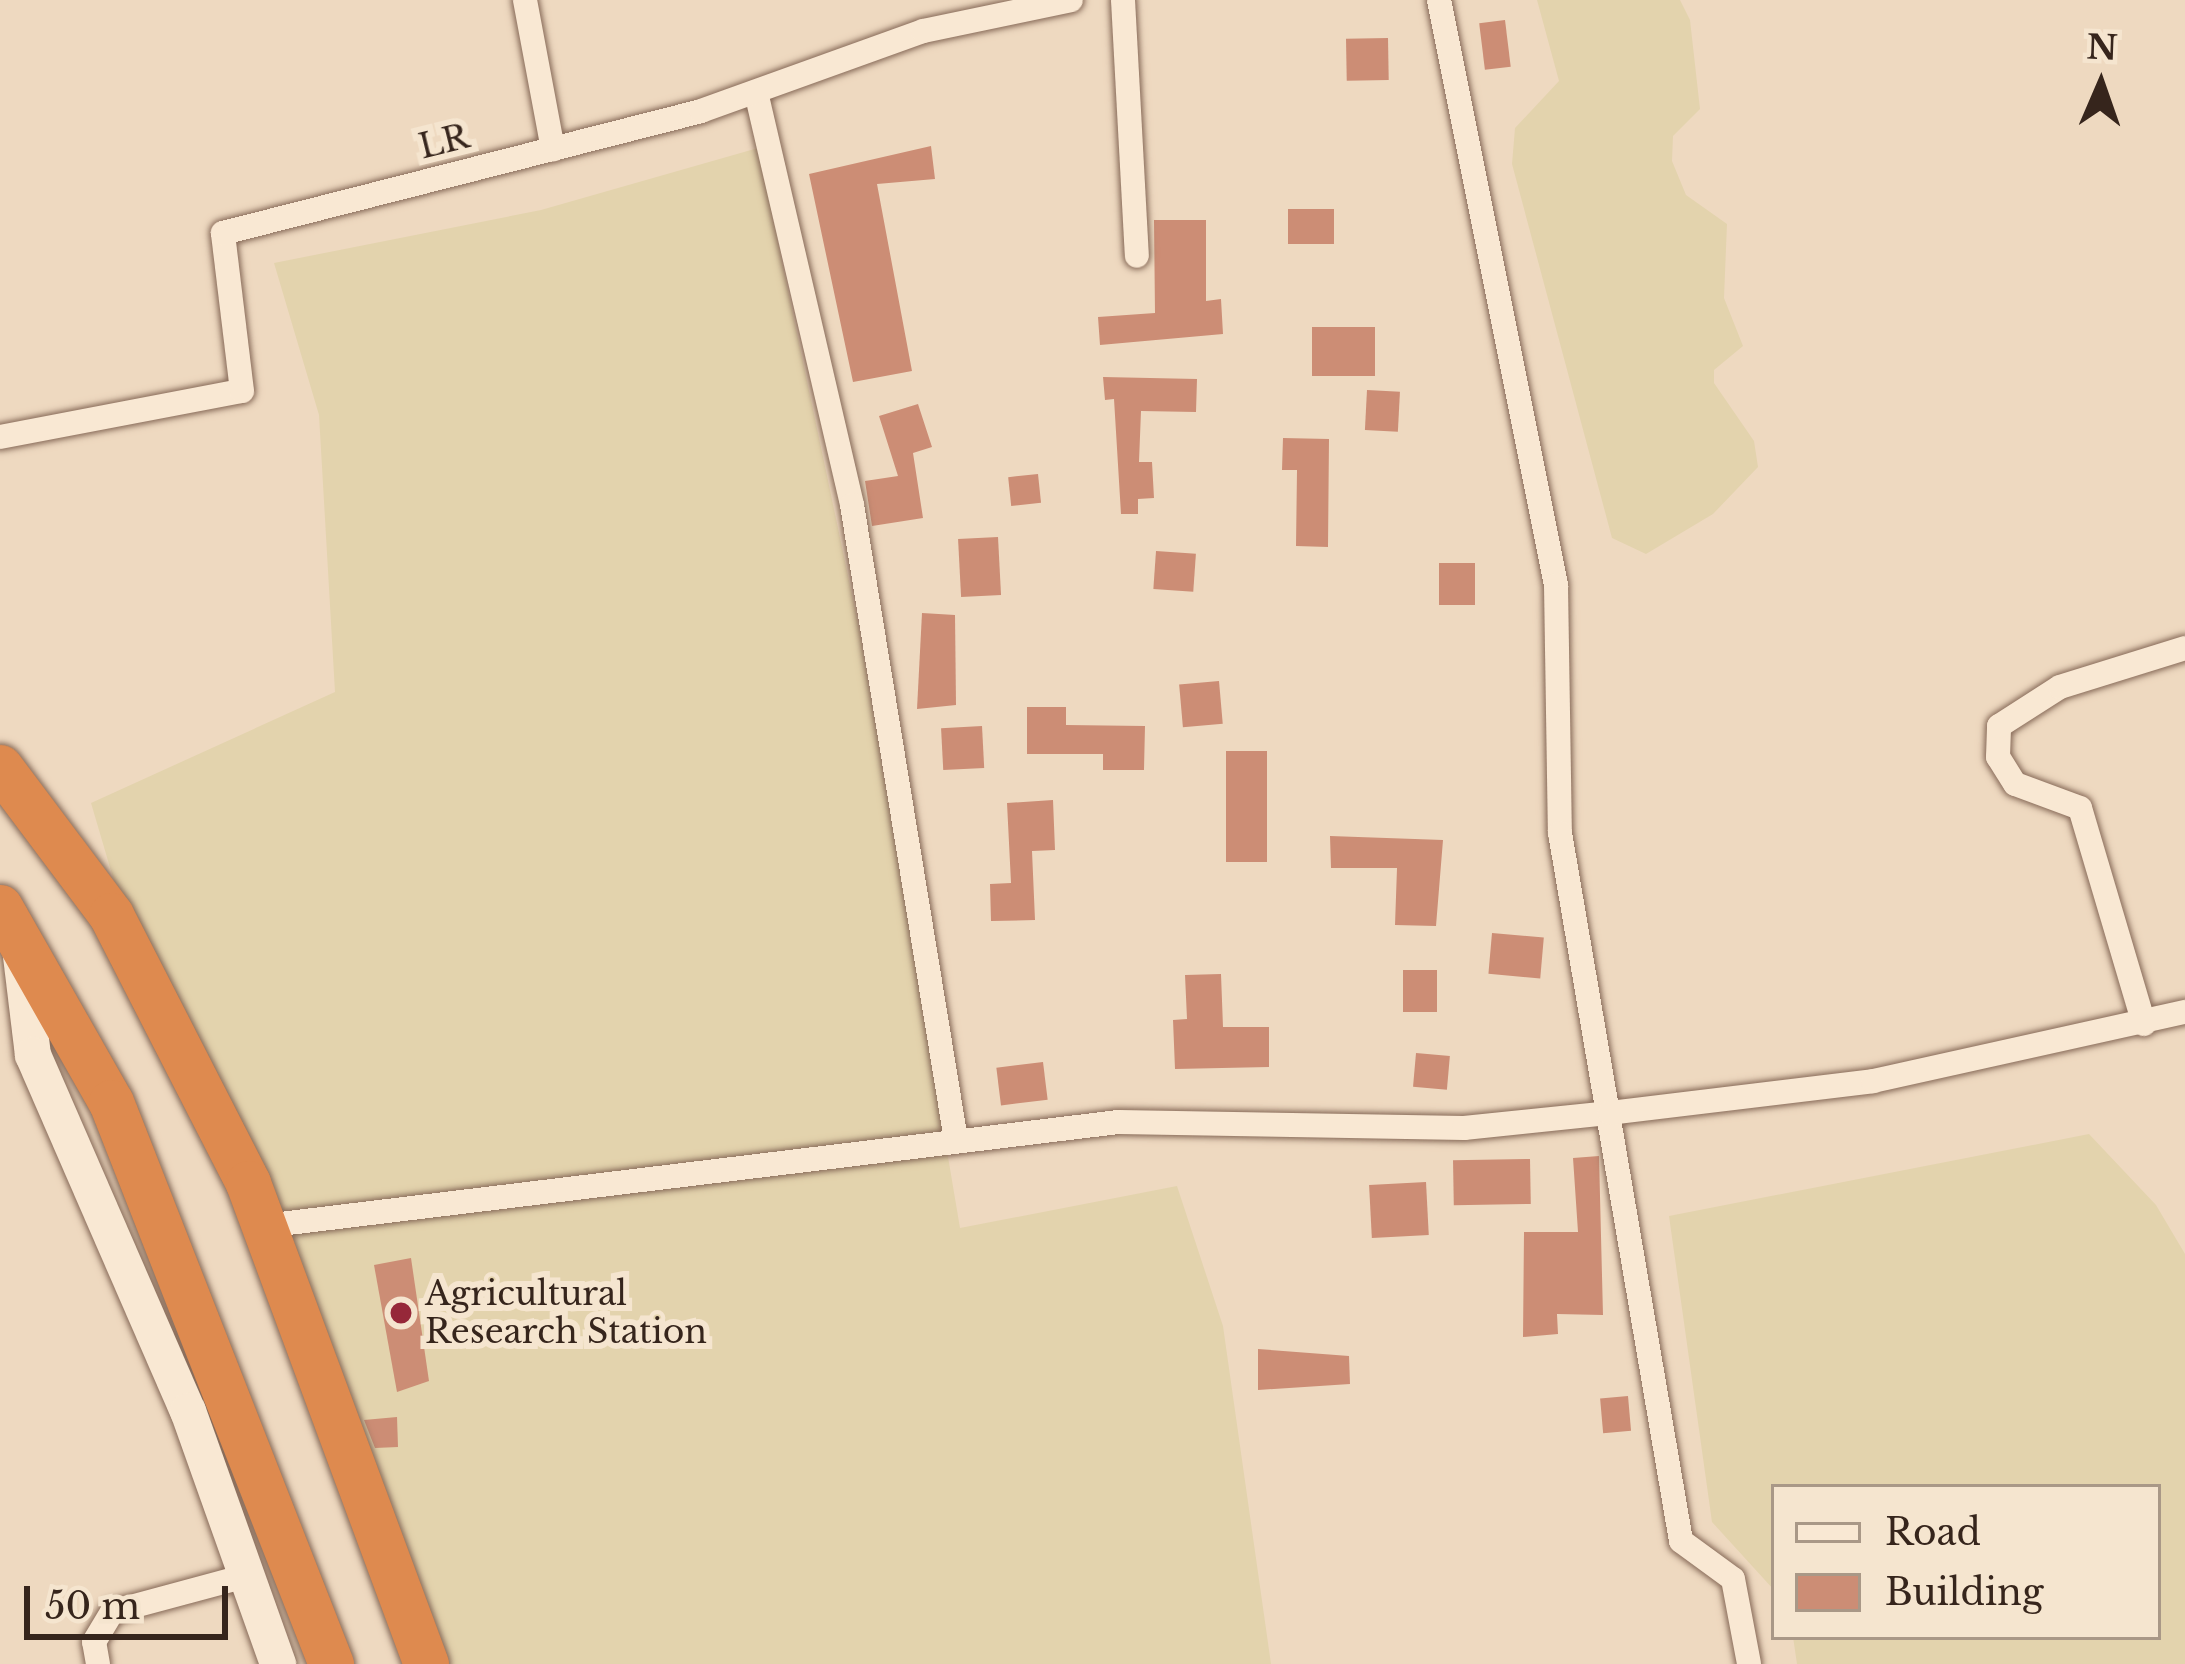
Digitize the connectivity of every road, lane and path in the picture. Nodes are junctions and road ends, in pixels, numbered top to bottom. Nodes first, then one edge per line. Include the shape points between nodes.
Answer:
1 (525, 0) edge
2 (1071, 0) edge
3 (1123, 0) edge
4 (1439, 0) edge
5 (756, 92) junction
6 (553, 148) junction
7 (1137, 256) dead end
8 (0, 437) edge
9 (2185, 647) edge
10 (0, 766) edge
11 (9, 922) edge
12 (2185, 1012) edge
13 (2144, 1024) junction
14 (1608, 1113) junction
15 (956, 1140) junction
16 (264, 1226) junction
17 (245, 1576) junction
18 (98, 1664) edge
19 (278, 1664) edge
20 (331, 1664) edge
21 (426, 1664) edge
22 (1749, 1664) edge

1 - 6 street
2 - 5 street, LR via 923,31
3 - 7 street
4 - 14 street via 1556,585 1560,833
5 - 6 street, LR
5 - 15 street via 801,256 852,505
6 - 8 street, LR via 223,233 242,392
9 - 13 street via 2060,687 1999,726 1998,757 2015,784 2080,808
10 - 16 highway via 111,915
11 - 17 street via 33,1055 188,1411
11 - 20 highway via 110,1102
12 - 13 street
13 - 14 street via 1873,1081
14 - 15 street via 1464,1128 1119,1122
14 - 22 street via 1681,1541 1732,1579
15 - 16 street
16 - 21 highway
17 - 18 street via 112,1612 94,1642
17 - 19 street

